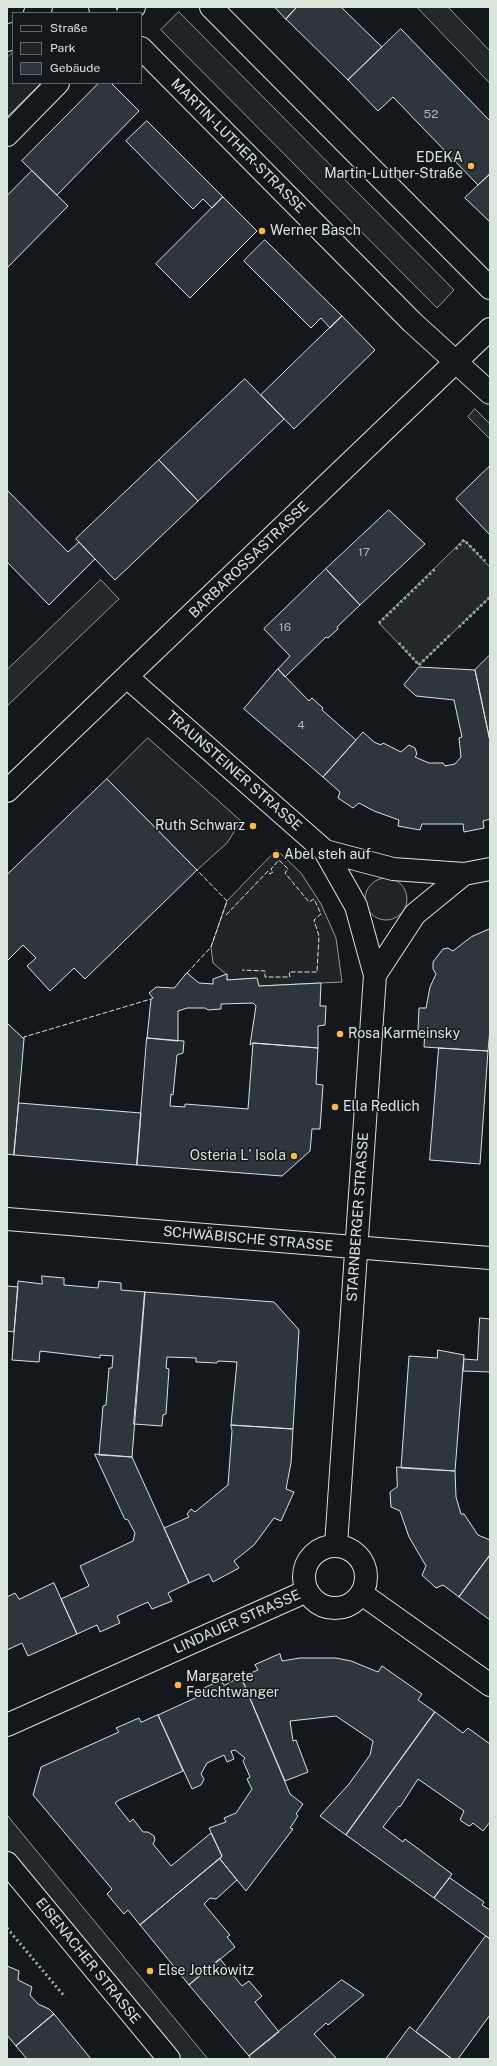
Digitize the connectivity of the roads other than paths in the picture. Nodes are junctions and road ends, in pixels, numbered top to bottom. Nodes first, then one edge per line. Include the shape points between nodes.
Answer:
1 (211, 7) edge
2 (142, 49) edge
3 (57, 84) edge
4 (7, 134) edge
5 (490, 288) edge
6 (490, 328) edge
7 (455, 362) junction
8 (490, 393) edge
9 (127, 677) junction
10 (7, 791) edge
11 (325, 851) junction
12 (490, 869) edge
13 (464, 874) junction
14 (375, 975) junction
15 (7, 1219) edge
16 (356, 1247) junction
17 (490, 1258) edge
18 (336, 1545) junction
19 (307, 1591) junction
20 (362, 1594) junction
21 (490, 1685) edge
22 (7, 1725) edge
23 (7, 1863) edge
24 (169, 2059) edge

1 - 5 street
2 - 7 street, MARTIN-LUTHER-STRASSE via 412,322
3 - 4 street
6 - 7 street, BARBAROSSASTRASSE
7 - 8 street, MARTIN-LUTHER-STRASSE
7 - 9 street, BARBAROSSASTRASSE
9 - 10 street, BARBAROSSASTRASSE
9 - 11 street, TRAUNSTEINER STRASSE
11 - 13 street, TRAUNSTEINER STRASSE via 393,868
11 - 14 street, STARNBERGER STRASSE via 356,906
12 - 13 street, TRAUNSTEINER STRASSE
13 - 14 street, TRAUNSTEINER STRASSE via 415,914
14 - 16 street, STARNBERGER STRASSE
15 - 16 street, SCHWÄBISCHE STRASSE
16 - 17 street, SCHWÄBISCHE STRASSE
16 - 18 street, STARNBERGER STRASSE
18 - 19 street via 316,1552 309,1560 304,1575
18 - 20 street via 354,1551 361,1558 367,1576
19 - 20 street, LINDAUER STRASSE via 312,1599 328,1608 347,1606
19 - 22 street, LINDAUER STRASSE
20 - 21 street
23 - 24 street, EISENACHER STRASSE

